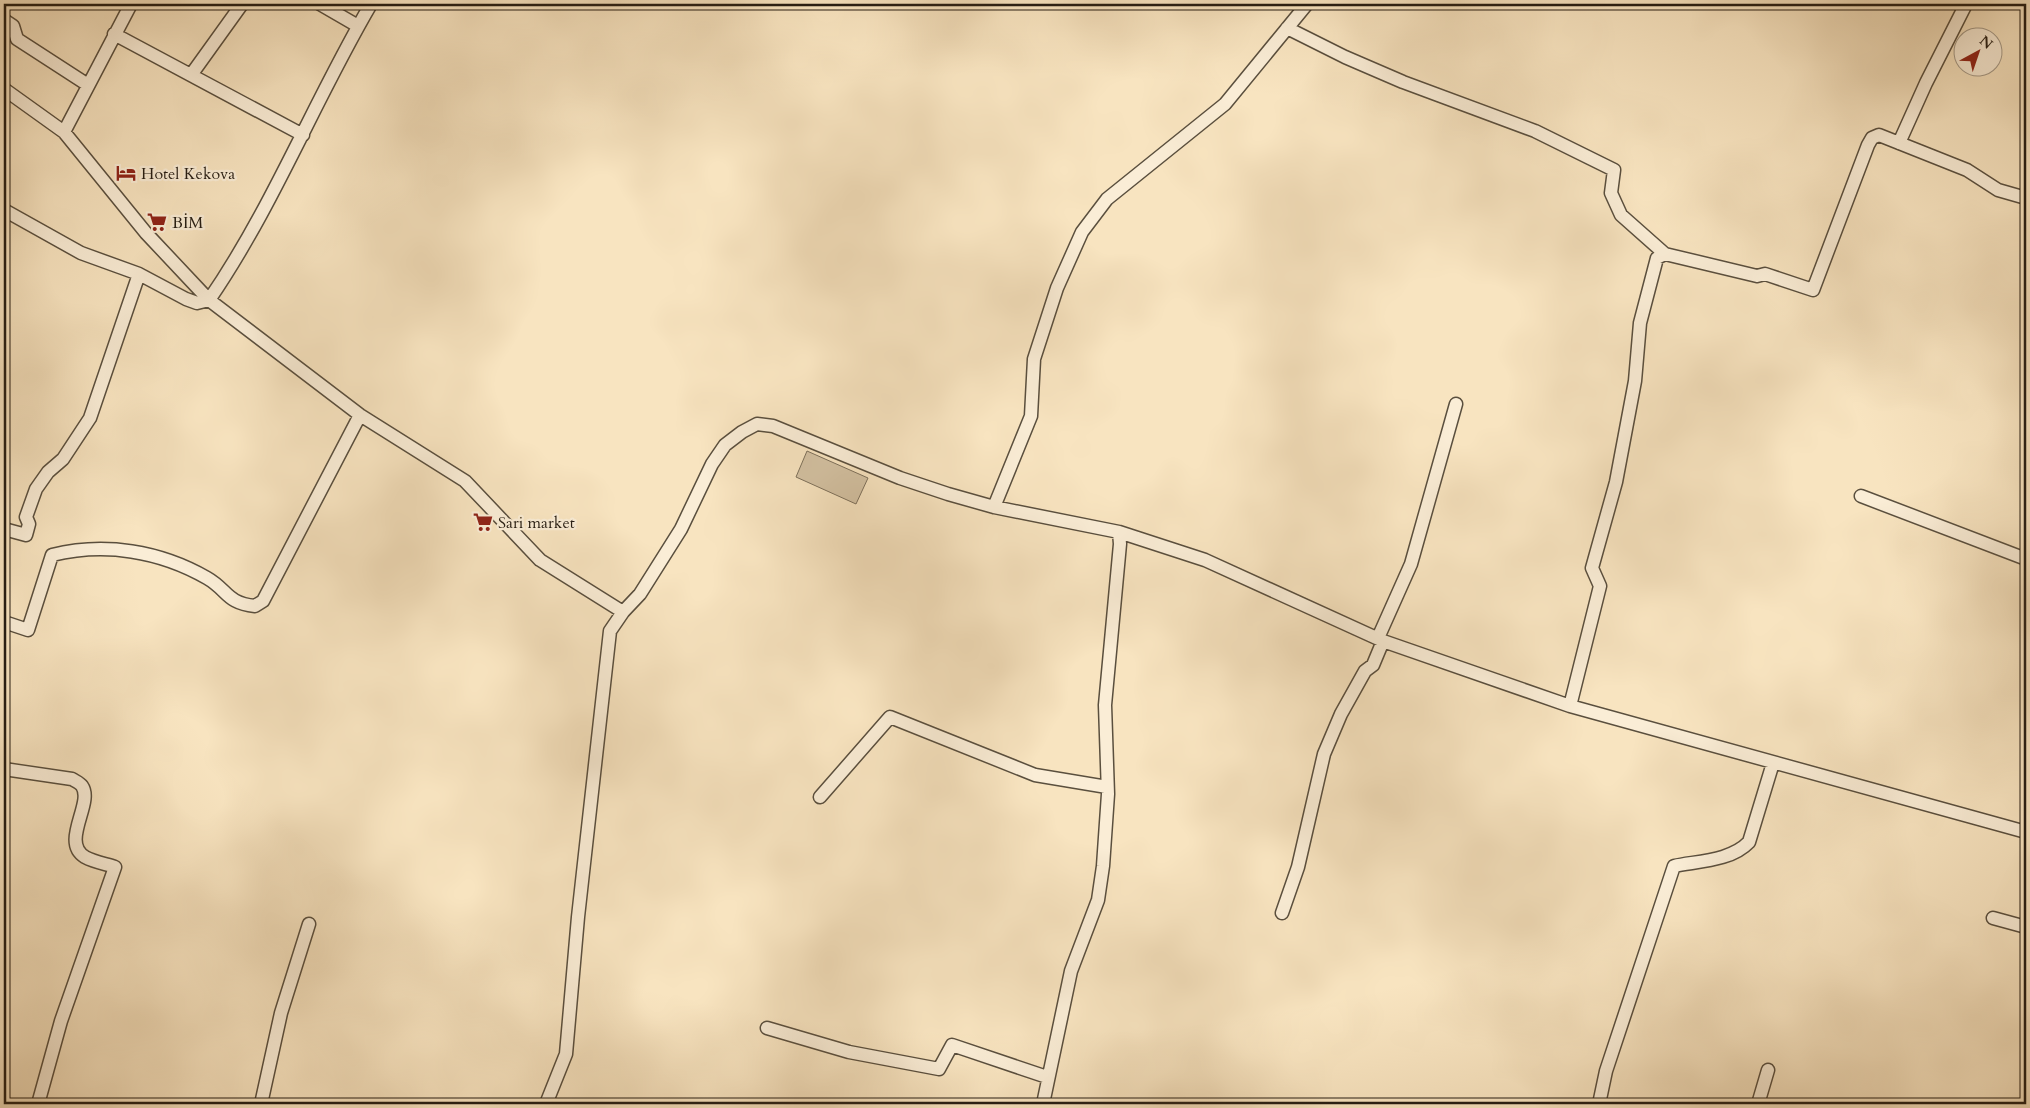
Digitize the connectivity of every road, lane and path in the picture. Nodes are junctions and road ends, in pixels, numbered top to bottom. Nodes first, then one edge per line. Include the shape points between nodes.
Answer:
1 (131, 4) edge
2 (242, 4) edge
3 (320, 4) edge
4 (371, 4) edge
5 (1307, 4) edge
6 (1966, 4) edge
7 (4, 20) edge
8 (358, 26) junction
9 (1287, 28) junction
10 (114, 34) junction
11 (191, 76) junction
12 (88, 85) junction
13 (4, 89) edge
14 (64, 132) junction
15 (303, 135) junction
16 (1899, 143) junction
17 (2026, 198) edge
18 (4, 210) edge
19 (1665, 254) junction
20 (139, 274) junction
21 (209, 300) junction
22 (1456, 404) dead end
23 (360, 415) junction
24 (1861, 496) dead end
25 (994, 507) junction
26 (4, 529) edge
27 (1120, 532) junction
28 (2026, 559) edge
29 (623, 612) junction
30 (4, 622) edge
31 (1381, 640) junction
32 (1570, 706) junction
33 (1773, 763) junction
34 (4, 769) edge
35 (1107, 787) junction
36 (820, 797) dead end
37 (2026, 832) edge
38 (1282, 913) dead end
39 (1993, 918) dead end
40 (309, 924) dead end
41 (2026, 927) edge
42 (768, 1028) dead end
43 (1768, 1070) dead end
44 (1047, 1077) junction
45 (38, 1104) edge
46 (261, 1104) edge
47 (546, 1104) edge
48 (1043, 1104) edge
49 (1599, 1104) edge
50 (1758, 1104) edge

1 - 10 street
2 - 11 street
3 - 8 street
4 - 8 street
5 - 9 street
6 - 16 street
7 - 12 street via 13,26 17,39
8 - 15 street
9 - 19 street via 1403,82 1535,131 1614,170 1611,193 1621,215
9 - 25 street via 1225,104 1108,199 1082,232 1057,288 1034,359 1030,416
10 - 11 street
10 - 12 street
11 - 15 street
12 - 14 street
13 - 14 street
14 - 21 street via 146,233
15 - 21 street via 229,270
16 - 17 street via 1968,170 1998,190
16 - 19 street via 1879,135 1872,138 1813,290 1765,274 1757,276
18 - 20 street via 81,253
19 - 32 street via 1657,258 1640,323 1635,381 1616,482 1592,568 1600,586
20 - 21 street via 186,299 197,303
20 - 26 street via 90,418 63,459 36,489 26,516 29,524 26,535
21 - 23 street
22 - 31 street via 1411,564
23 - 29 street via 465,481 540,560
23 - 30 street via 262,601 255,606 235,602 210,580 168,560 128,550 79,548 52,555 28,630
24 - 28 street
25 - 27 street
25 - 29 street via 900,478 773,426 757,424 725,445 712,464 681,529 640,594
27 - 31 street via 1205,560
27 - 35 street via 1105,705
29 - 47 street via 610,631 566,1054
31 - 32 street
31 - 38 street via 1373,665 1365,671 1341,714 1324,754 1298,867
32 - 33 street
33 - 37 street
33 - 49 street via 1749,842 1741,850 1718,858 1674,866 1606,1071
34 - 45 street via 72,779 81,785 85,792 76,839 78,849 84,856 115,867 61,1021
35 - 36 street via 1035,775 890,718
35 - 44 street via 1098,900 1071,971
39 - 41 street
40 - 46 street via 281,1013
42 - 44 street via 850,1052 939,1069 952,1045
43 - 50 street
44 - 48 street

